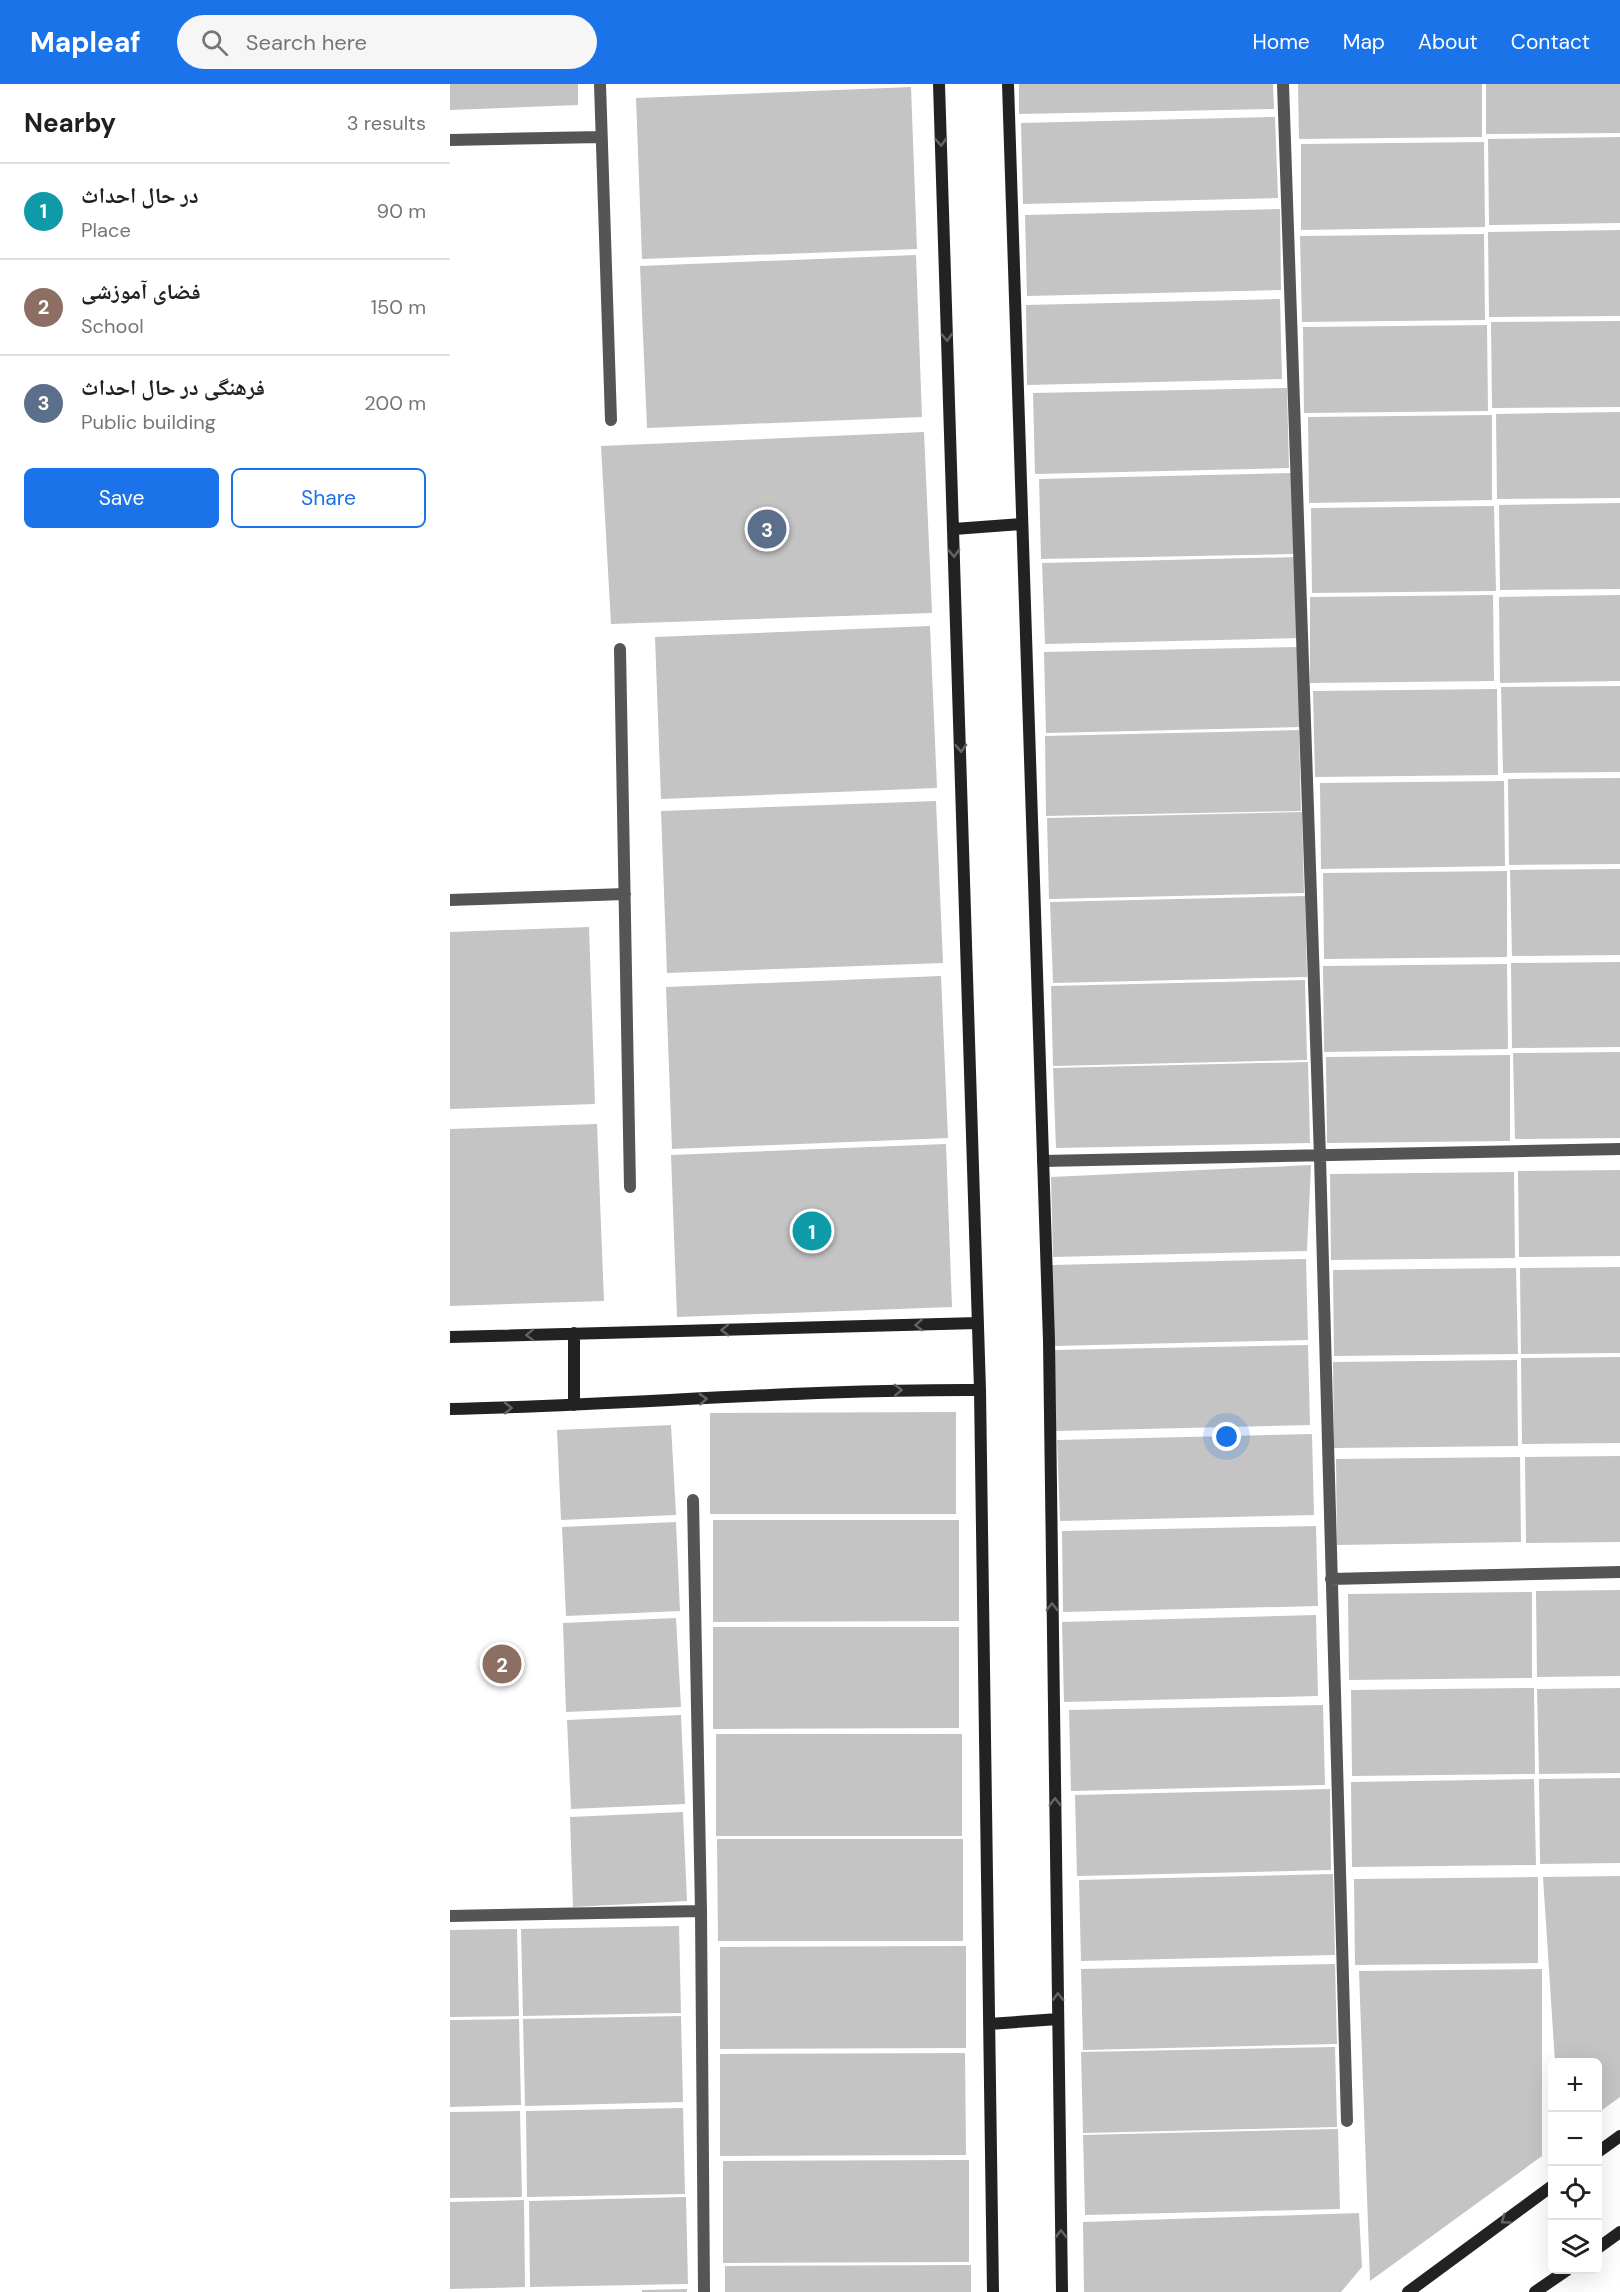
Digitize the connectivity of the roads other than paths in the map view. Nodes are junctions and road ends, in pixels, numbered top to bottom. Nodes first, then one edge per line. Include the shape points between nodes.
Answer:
1 (600, 84) edge
2 (939, 84) edge
3 (1008, 84) edge
4 (1282, 84) edge
5 (601, 137) junction
6 (450, 140) edge
7 (611, 420) dead end
8 (1022, 524) junction
9 (954, 529) junction
10 (621, 649) dead end
11 (625, 894) junction
12 (450, 900) edge
13 (1620, 1149) edge
14 (1320, 1157) junction
15 (1043, 1161) junction
16 (630, 1186) dead end
17 (978, 1323) junction
18 (574, 1333) junction
19 (450, 1337) edge
20 (980, 1390) junction
21 (574, 1405) junction
22 (450, 1409) edge
23 (693, 1500) dead end
24 (1620, 1572) edge
25 (1332, 1579) junction
26 (701, 1911) junction
27 (450, 1916) edge
28 (1058, 2019) junction
29 (989, 2024) junction
30 (1347, 2121) dead end
31 (1620, 2136) edge
32 (1602, 2149) edge
33 (1548, 2189) edge
34 (1620, 2232) edge
35 (1602, 2245) edge
36 (1561, 2274) edge
37 (704, 2292) edge
38 (993, 2292) edge
39 (1062, 2292) edge
40 (1408, 2292) edge
41 (1535, 2292) edge

1 - 5 street
2 -> 9 street
3 - 8 street
4 - 14 street
5 - 6 street
5 - 7 street
8 - 9 street
8 - 15 street
9 -> 17 street
10 - 11 street
11 - 12 street
11 - 16 street
13 - 14 street
14 - 15 street
14 - 25 street
28 -> 15 street
17 -> 18 street
17 - 20 street
18 -> 19 street
18 - 21 street
21 -> 20 street via 900,1389
20 - 29 street
22 -> 21 street
23 - 26 street
24 - 25 street
25 - 30 street
26 - 27 street
26 - 37 street
28 - 29 street
39 -> 28 street
29 - 38 street
31 - 32 street
33 -> 40 street
34 - 35 street
36 - 41 street

